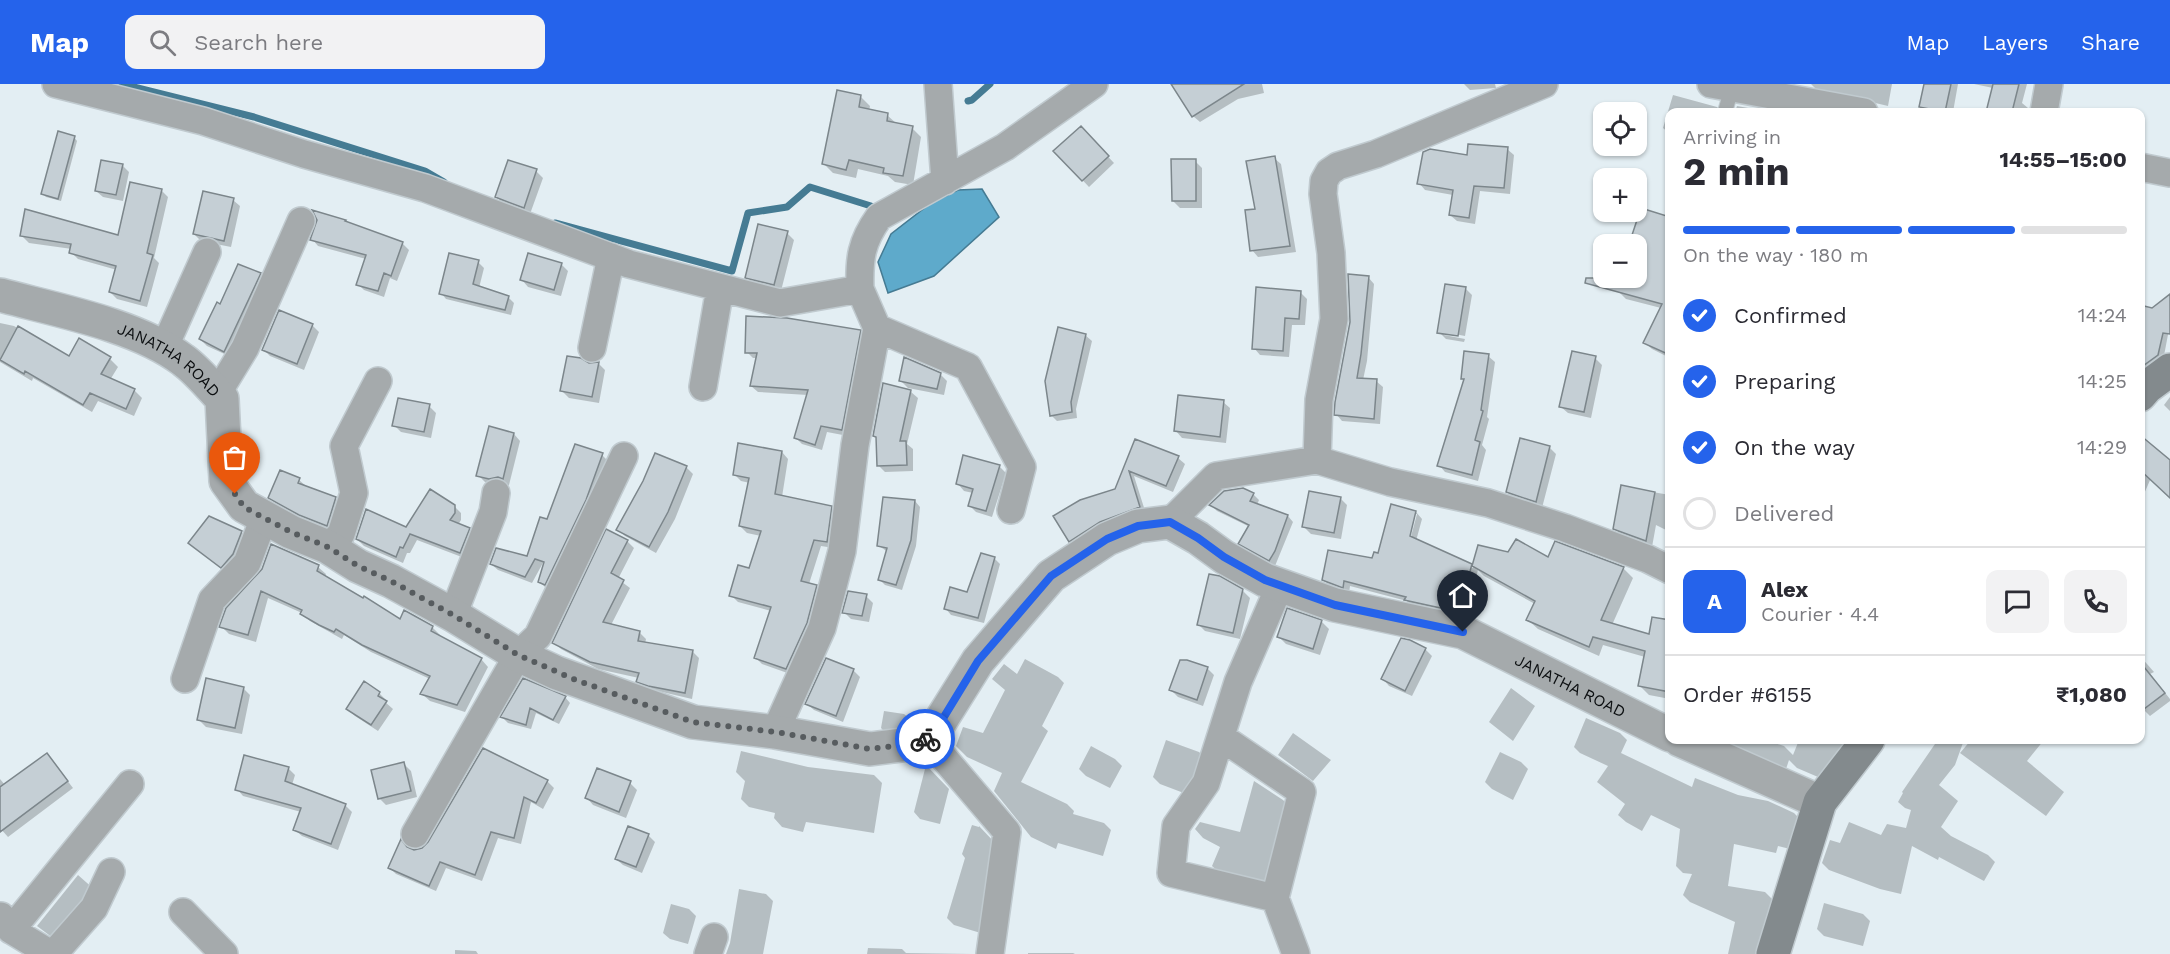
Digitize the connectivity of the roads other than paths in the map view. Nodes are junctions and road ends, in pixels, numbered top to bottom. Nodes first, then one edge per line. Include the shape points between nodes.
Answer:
1 (56, 84) edge
2 (938, 84) edge
3 (1094, 84) edge
4 (1544, 84) edge
5 (2049, 84) edge
6 (1723, 94) edge
7 (1833, 108) edge
8 (2045, 108) edge
9 (2145, 168) edge
10 (2170, 173) edge
11 (945, 181) junction
12 (301, 221) dead end
13 (207, 252) dead end
14 (611, 258) junction
15 (720, 288) junction
16 (860, 289) junction
17 (0, 295) edge
18 (877, 328) junction
19 (164, 348) junction
20 (592, 348) dead end
21 (2170, 370) edge
22 (378, 381) dead end
23 (703, 387) dead end
24 (2145, 389) edge
25 (217, 394) junction
26 (624, 456) dead end
27 (1317, 460) junction
28 (496, 494) dead end
29 (1011, 510) dead end
30 (264, 518) junction
31 (1170, 522) junction
32 (328, 547) junction
33 (1665, 568) edge
34 (1280, 585) junction
35 (453, 615) junction
36 (518, 655) junction
37 (185, 679) dead end
38 (776, 732) junction
39 (1665, 733) edge
40 (1221, 737) junction
41 (927, 738) junction
42 (1689, 744) edge
43 (1866, 744) edge
44 (130, 784) dead end
45 (1820, 802) junction
46 (415, 834) dead end
47 (111, 872) dead end
48 (1275, 898) junction
49 (183, 912) dead end
50 (6, 922) edge
51 (51, 954) edge
52 (224, 954) edge
53 (990, 954) edge
54 (1296, 954) edge
55 (1773, 954) edge

1 - 14 street via 203,120 425,188
2 - 11 street
3 - 11 street via 1005,147
4 - 27 street via 1329,172 1323,194 1334,319 1319,400
5 - 8 street
6 - 7 street
9 - 10 street
11 - 16 street via 879,217 862,247
12 - 25 street via 245,348
13 - 19 street
14 - 15 street
14 - 20 street
15 - 16 street via 780,303
15 - 23 street
16 - 18 street
17 - 19 street, JANATHA ROAD via 113,326
18 - 29 street via 968,367 1022,467
18 - 38 street via 855,445 842,551 822,628
19 - 25 street, JANATHA ROAD via 184,360
21 - 24 main road
22 - 32 street via 344,446 354,493 341,534
25 - 30 street, JANATHA ROAD via 222,399 226,481 244,507
26 - 36 street via 538,636
27 - 31 street via 1216,476
27 - 33 street via 1390,482 1488,503
28 - 35 street via 493,512
30 - 32 street, JANATHA ROAD
30 - 37 street via 247,563 212,600
31 - 34 street, JANATHA ROAD via 1224,557
31 - 41 street via 1138,526 1107,539 1051,576 978,661
32 - 35 street, JANATHA ROAD
34 - 39 street, JANATHA ROAD via 1335,605 1463,632
34 - 40 street via 1239,682
35 - 36 street, JANATHA ROAD
36 - 38 street, JANATHA ROAD via 693,722
36 - 46 street
38 - 41 street, JANATHA ROAD via 870,749
40 - 48 street via 1302,792
40 - 48 street via 1206,783 1176,826 1171,873
41 - 53 street via 1007,832
42 - 45 street
43 - 45 main road
44 - 50 street
45 - 55 main road
47 - 51 street via 94,908
48 - 54 street
49 - 52 street
50 - 51 street

